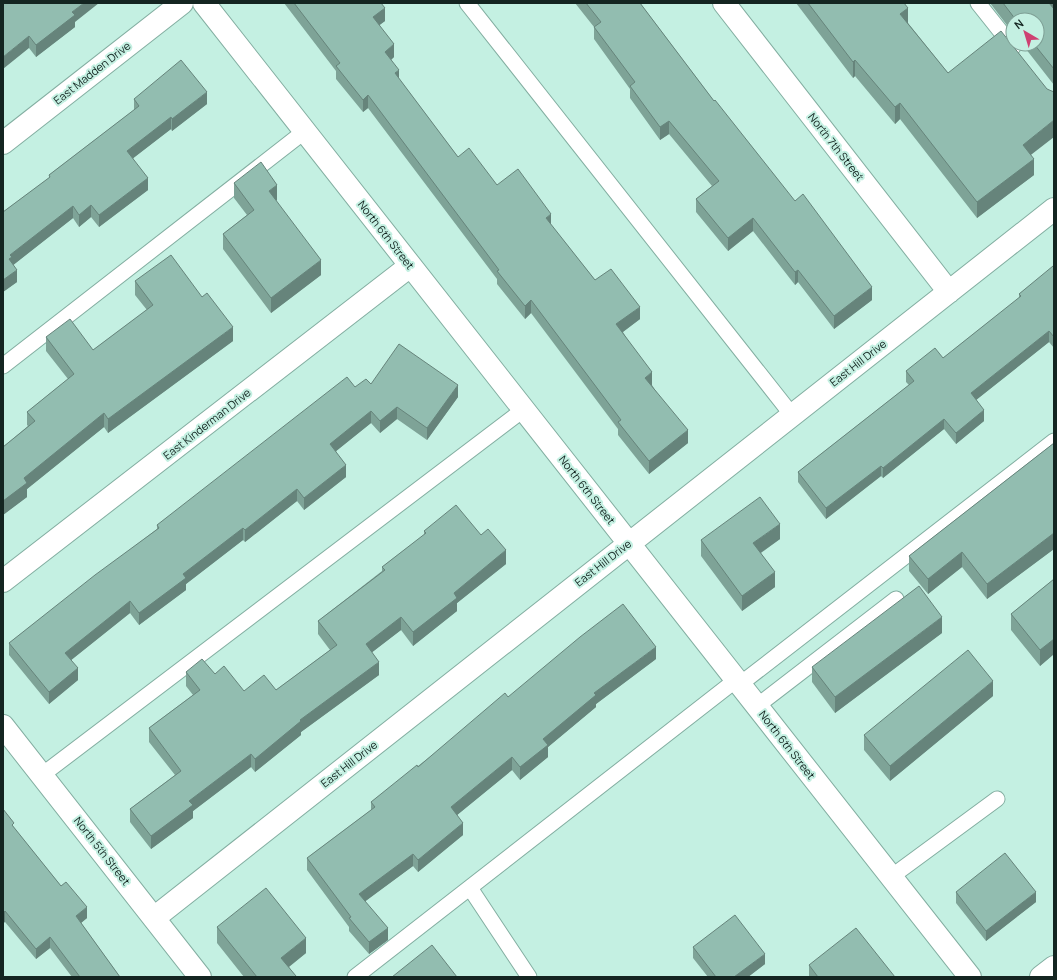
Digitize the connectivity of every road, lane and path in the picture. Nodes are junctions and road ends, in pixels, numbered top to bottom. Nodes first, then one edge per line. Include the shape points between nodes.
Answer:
1 (182, 3) edge
2 (204, 3) edge
3 (467, 3) edge
4 (724, 3) edge
5 (978, 3) edge
6 (1021, 58) edge
7 (305, 131) junction
8 (3, 143) edge
9 (1054, 209) edge
10 (410, 266) junction
11 (949, 292) junction
12 (3, 366) edge
13 (523, 410) junction
14 (792, 415) junction
15 (1054, 441) edge
16 (628, 543) junction
17 (3, 581) edge
18 (896, 599) dead end
19 (738, 682) junction
20 (757, 706) junction
21 (4, 730) edge
22 (42, 775) junction
23 (997, 799) dead end
24 (891, 877) junction
25 (470, 888) junction
26 (154, 918) junction
27 (1054, 967) edge
28 (200, 977) edge
29 (355, 977) edge
30 (529, 977) edge
31 (970, 977) edge
32 (1041, 977) edge

1 - 8 street, East Madden Drive
2 - 7 street, North 6th Street
3 - 14 lane
4 - 11 street, North 7th Street
5 - 6 lane
7 - 10 street, North 6th Street
7 - 12 lane
9 - 11 street, East Hill Drive
10 - 13 street, North 6th Street
10 - 17 street, East Kinderman Drive
11 - 14 street, East Hill Drive
13 - 16 street, North 6th Street
13 - 22 lane
14 - 16 street, East Hill Drive
15 - 19 lane
16 - 19 street, North 6th Street
16 - 26 street, East Hill Drive
18 - 20 lane
19 - 20 street, North 6th Street
19 - 25 lane
20 - 24 street, North 6th Street
21 - 22 street, North 5th Street
22 - 26 street, North 5th Street
23 - 24 lane
24 - 31 street, North 6th Street
25 - 29 lane
25 - 30 lane
26 - 28 street, North 5th Street
27 - 32 street

